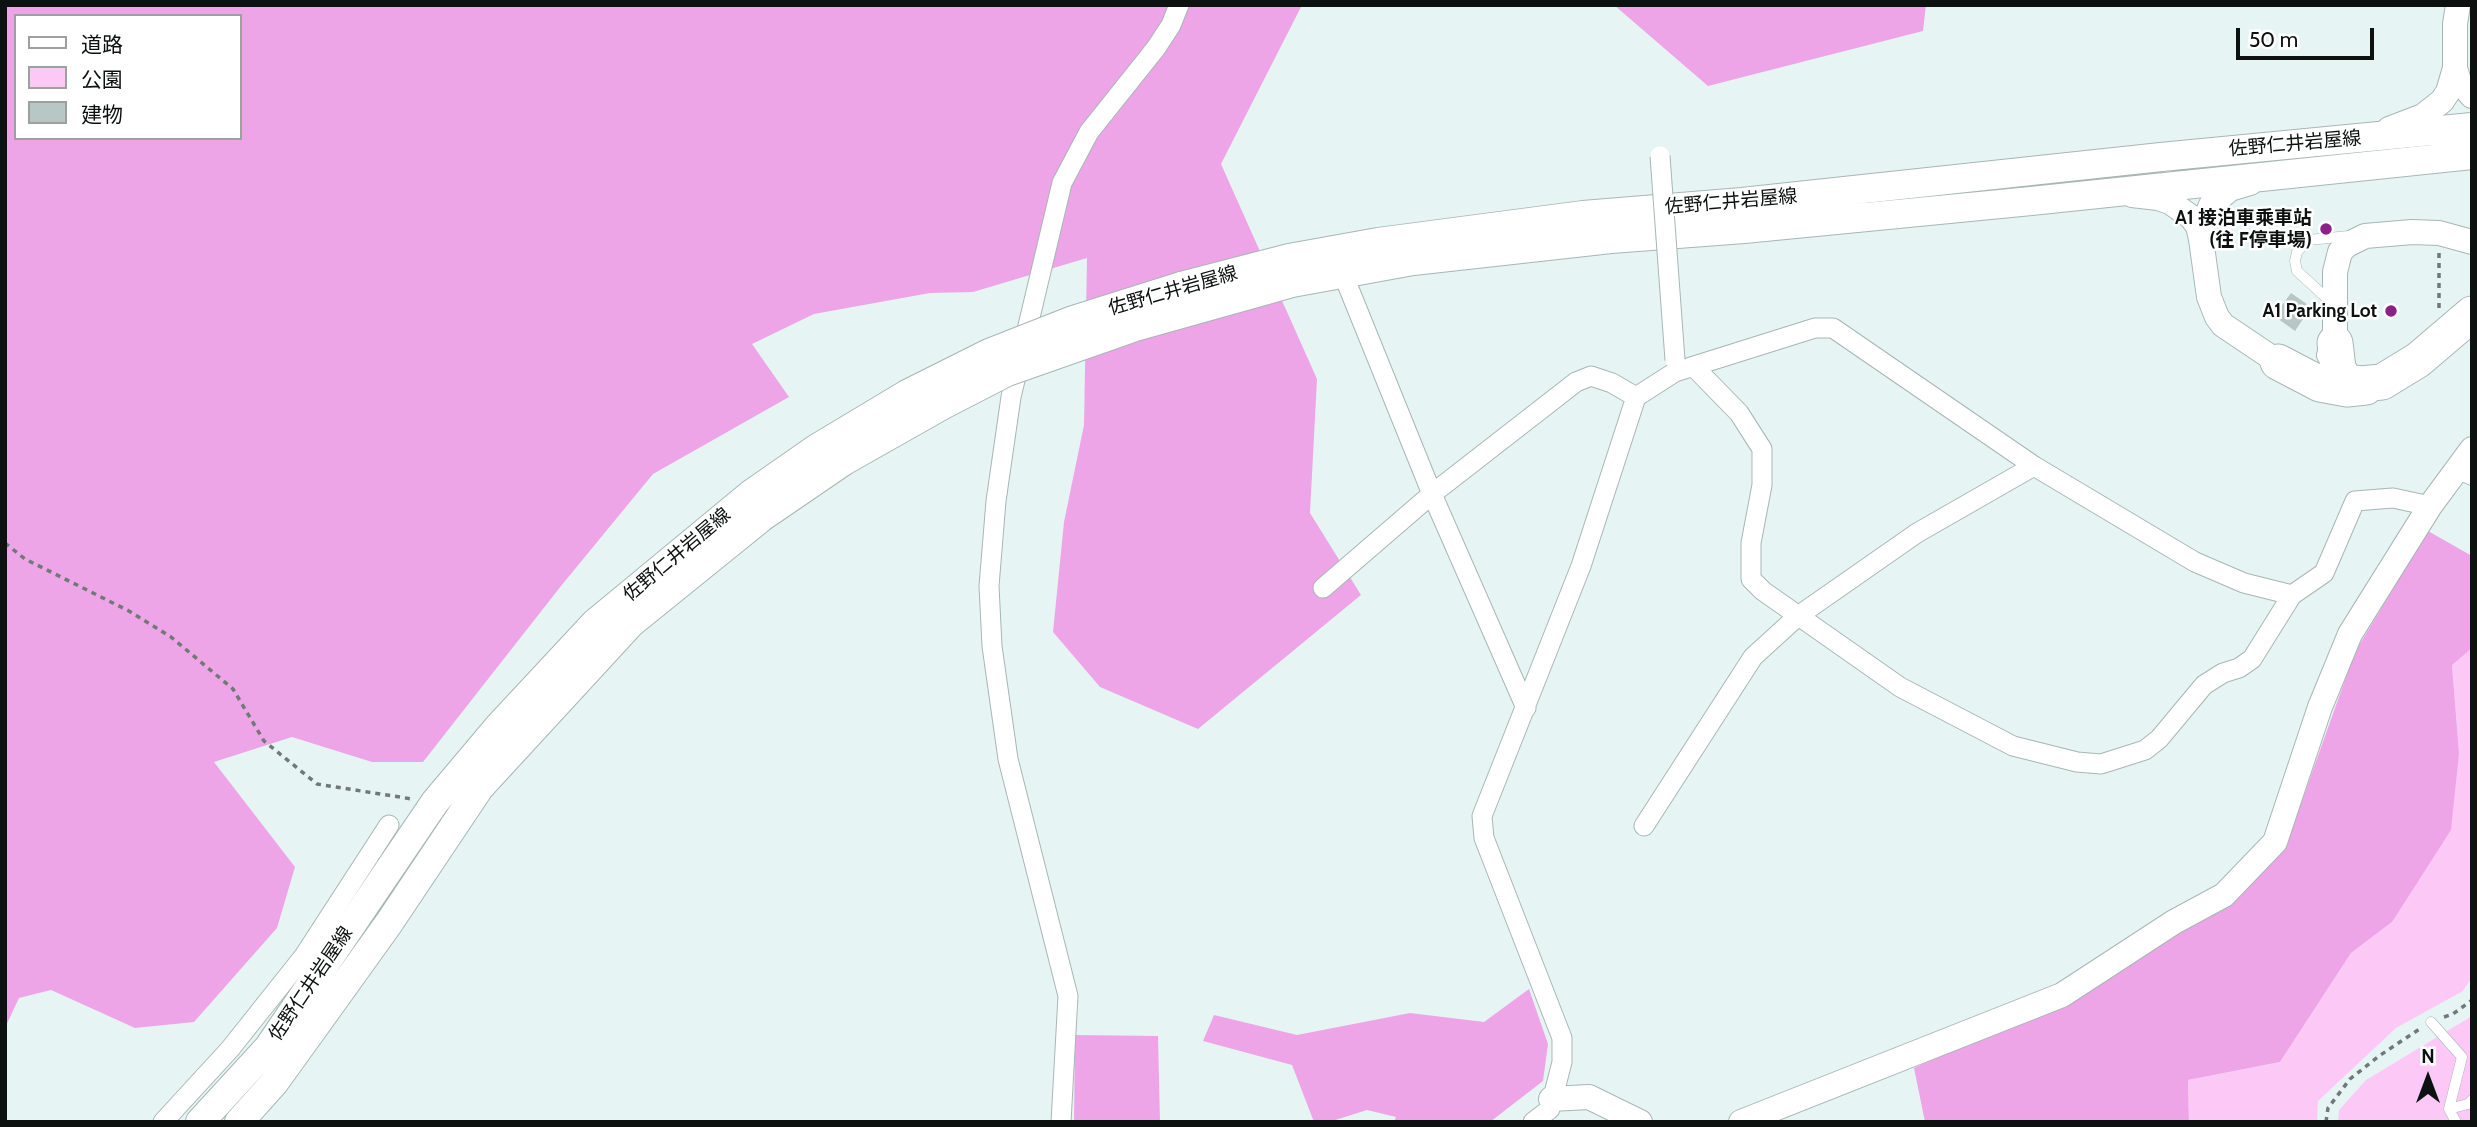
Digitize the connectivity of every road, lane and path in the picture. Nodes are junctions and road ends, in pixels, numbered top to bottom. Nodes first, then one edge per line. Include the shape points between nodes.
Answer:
1 (1179, 5) edge
2 (2458, 5) edge
3 (2455, 68) junction
4 (2472, 96) edge
5 (2472, 127) edge
6 (2344, 139) junction
7 (2472, 155) edge
8 (1660, 156) dead end
9 (2306, 173) junction
10 (2031, 201) junction
11 (2438, 233) junction
12 (2365, 236) junction
13 (2201, 239) junction
14 (2470, 244) edge
15 (1343, 274) junction
16 (1187, 299) junction
17 (2335, 305) junction
18 (2455, 312) edge
19 (2335, 342) junction
20 (2278, 362) junction
21 (1681, 367) junction
22 (2382, 382) junction
23 (1636, 397) junction
24 (2472, 449) edge
25 (2034, 466) junction
26 (2464, 474) edge
27 (1432, 494) junction
28 (756, 505) junction
29 (2430, 506) junction
30 (5, 543) edge
31 (1323, 588) dead end
32 (2292, 595) junction
33 (1798, 616) junction
34 (1526, 708) junction
35 (435, 802) junction
36 (389, 825) dead end
37 (1644, 826) dead end
38 (2472, 1000) edge
39 (2431, 1022) junction
40 (1551, 1099) junction
41 (2472, 1100) edge
42 (2449, 1109) junction
43 (163, 1122) edge
44 (200, 1122) edge
45 (239, 1122) edge
46 (1061, 1122) edge
47 (1533, 1122) edge
48 (1640, 1122) edge
49 (1741, 1122) edge
50 (2326, 1122) edge
51 (2456, 1122) edge

1 - 46 street via 1156,48 1089,132 1062,183 1011,397 996,500 989,586 992,646 1008,759 1068,996
2 - 3 street
3 - 4 street
3 - 6 street via 2448,92 2424,116 2399,127
5 - 6 main road, 佐野仁井岩屋線
6 - 16 main road, 佐野仁井岩屋線 via 1583,215 1378,242 1315,254
7 - 9 main road, 佐野仁井岩屋線
8 - 21 street, bridge
9 - 10 main road, 佐野仁井岩屋線
9 - 13 street via 2245,184 2220,195 2205,216
10 - 13 street via 2136,195 2158,198 2191,217
10 - 15 main road, 佐野仁井岩屋線 via 1611,239 1413,261
11 - 12 street
11 - 14 street
11 - 18 path
12 - 17 street via 2340,252
12 - 17 lane via 2318,237 2297,252 2297,271
13 - 20 street via 2209,297 2217,317
15 - 16 main road, 佐野仁井岩屋線
15 - 27 street
16 - 28 main road, 佐野仁井岩屋線, bridge via 1073,320 989,353 906,394 817,448
17 - 19 street
18 - 22 highway via 2418,360
19 - 20 street via 2331,353 2316,366
19 - 22 highway via 2338,368 2349,382
20 - 22 highway via 2333,387 2359,388
21 - 23 street
21 - 25 street via 1815,328 1833,328
21 - 33 street via 1739,413 1762,449 1751,579
23 - 27 street via 1591,376 1576,382
23 - 34 street via 1581,566
24 - 26 street
25 - 32 street via 2195,562 2244,583
25 - 33 street via 1917,533
26 - 29 street
27 - 31 street
27 - 34 street
28 - 35 main road, 佐野仁井岩屋線 via 595,623
28 - 45 main road, 佐野仁井岩屋線 via 631,623 480,787 323,1015
29 - 32 street via 2393,498 2355,500 2324,573
29 - 49 street via 2350,634 2275,842 2224,895 2062,995
30 - 35 path via 25,559 171,637 233,689 264,741 317,784
32 - 33 street via 2252,659 2204,685 2145,750 2101,764 2013,746 1900,687
33 - 37 street via 1753,657
34 - 40 street via 1482,816 1484,838 1562,1038 1562,1062
35 - 44 main road, 佐野仁井岩屋線 via 268,1048
36 - 43 street via 304,956 230,1049
38 - 39 path
39 - 42 lane via 2462,1057
39 - 50 path via 2350,1079 2328,1108
40 - 47 street via 1550,1109
40 - 48 street via 1589,1097
41 - 42 lane
42 - 51 lane

